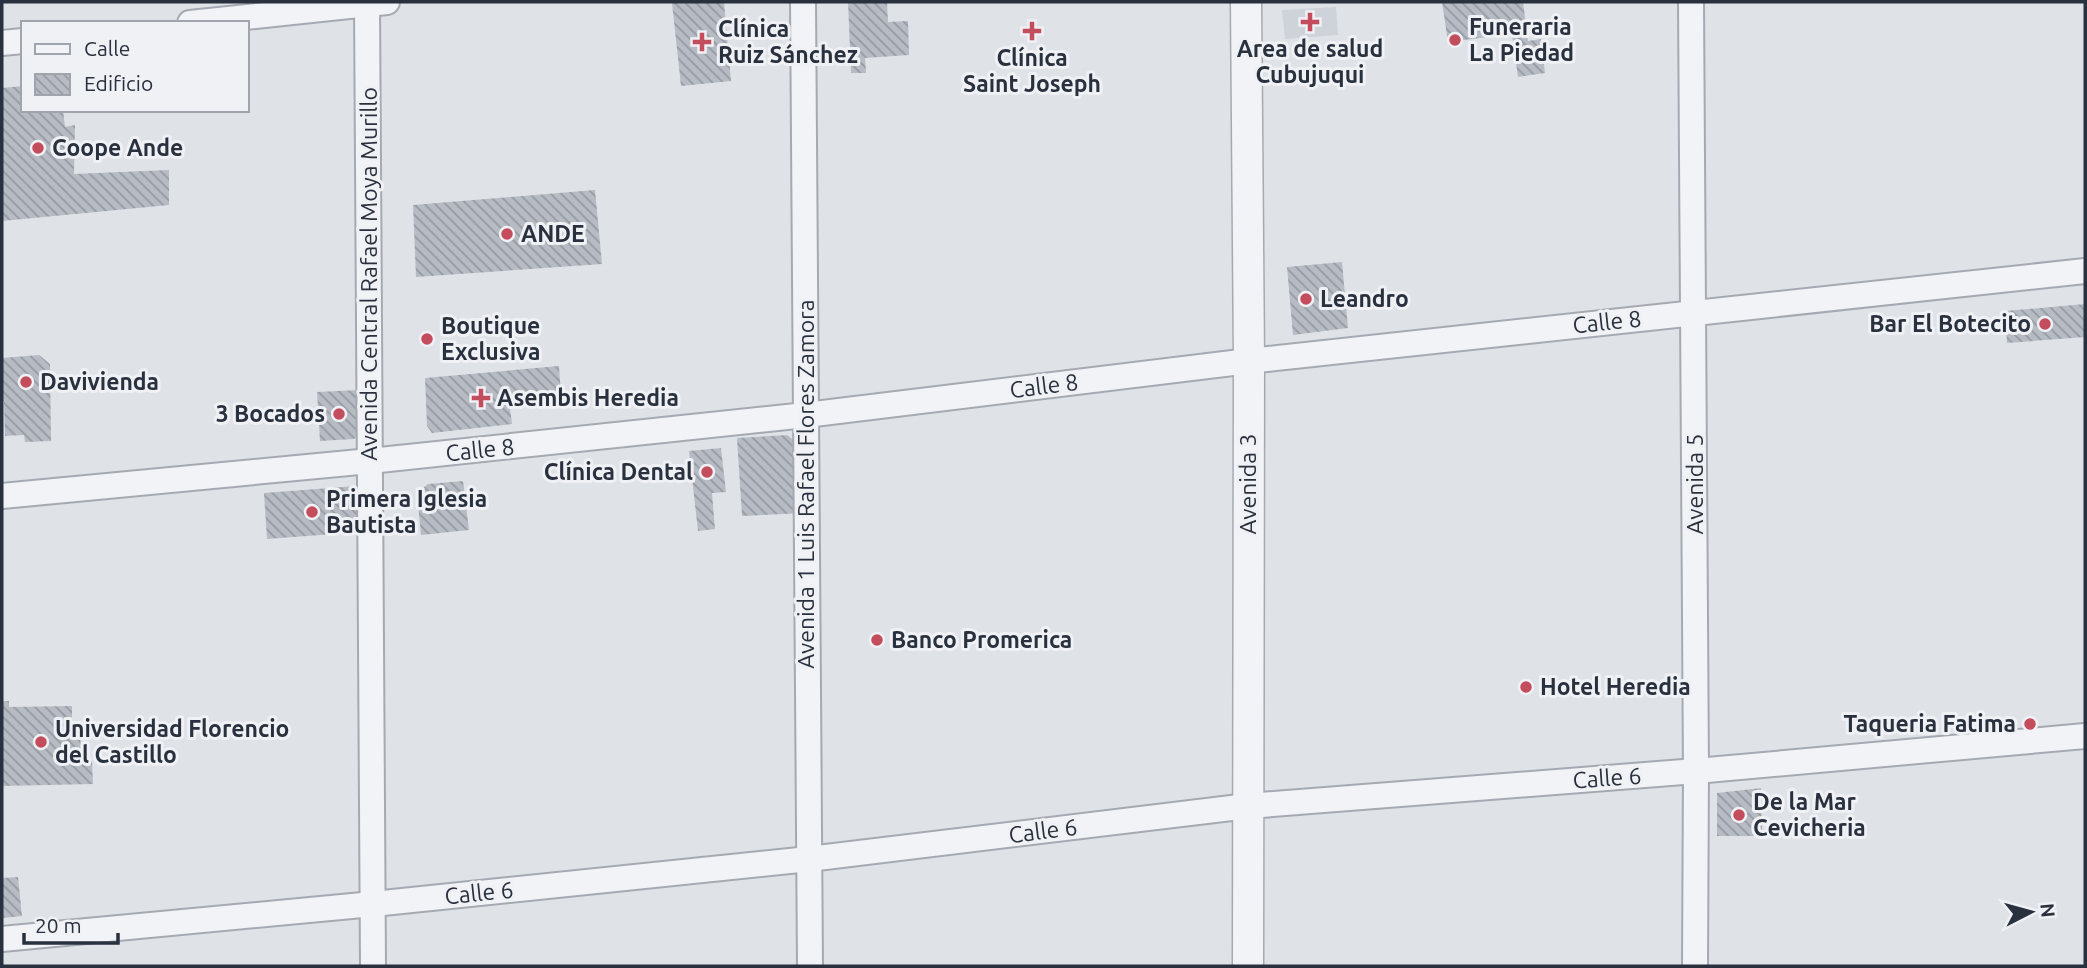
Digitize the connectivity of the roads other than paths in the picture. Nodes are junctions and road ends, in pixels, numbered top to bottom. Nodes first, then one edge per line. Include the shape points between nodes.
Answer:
1 (374, 2) edge
2 (803, 2) edge
3 (1246, 2) edge
4 (1691, 2) edge
5 (208, 21) edge
6 (21, 41) edge
7 (2, 43) edge
8 (2085, 271) edge
9 (1694, 312) junction
10 (1249, 361) junction
11 (806, 415) junction
12 (370, 461) junction
13 (2, 496) edge
14 (2085, 736) edge
15 (1696, 771) junction
16 (1248, 806) junction
17 (809, 859) junction
18 (373, 904) junction
19 (2, 939) edge
20 (373, 966) edge
21 (810, 966) edge
22 (1248, 966) edge
23 (1695, 966) edge

1 - 5 street
1 - 12 street, Avenida Central Rafael Moya Murillo
2 - 11 street, Avenida 1 Luis Rafael Flores Zamora
3 - 10 street, Avenida 3
4 - 9 street, Avenida 5
6 - 7 street
8 - 9 street, Calle 8
9 - 10 street, Calle 8
9 - 15 street, Avenida 5
10 - 11 street, Calle 8
10 - 16 street, Avenida 3
11 - 12 street, Calle 8
11 - 17 street, Avenida 1 Luis Rafael Flores Zamora
12 - 13 street, Calle 8
12 - 18 street, Avenida Central Rafael Moya Murillo
14 - 15 street, Calle 6
15 - 16 street, Calle 6
15 - 23 street, Avenida 5
16 - 17 street, Calle 6
16 - 22 street, Avenida 3
17 - 18 street, Calle 6
17 - 21 street, Avenida 1 Luis Rafael Flores Zamora
18 - 19 street, Calle 6
18 - 20 street, Avenida Central Rafael Moya Murillo

